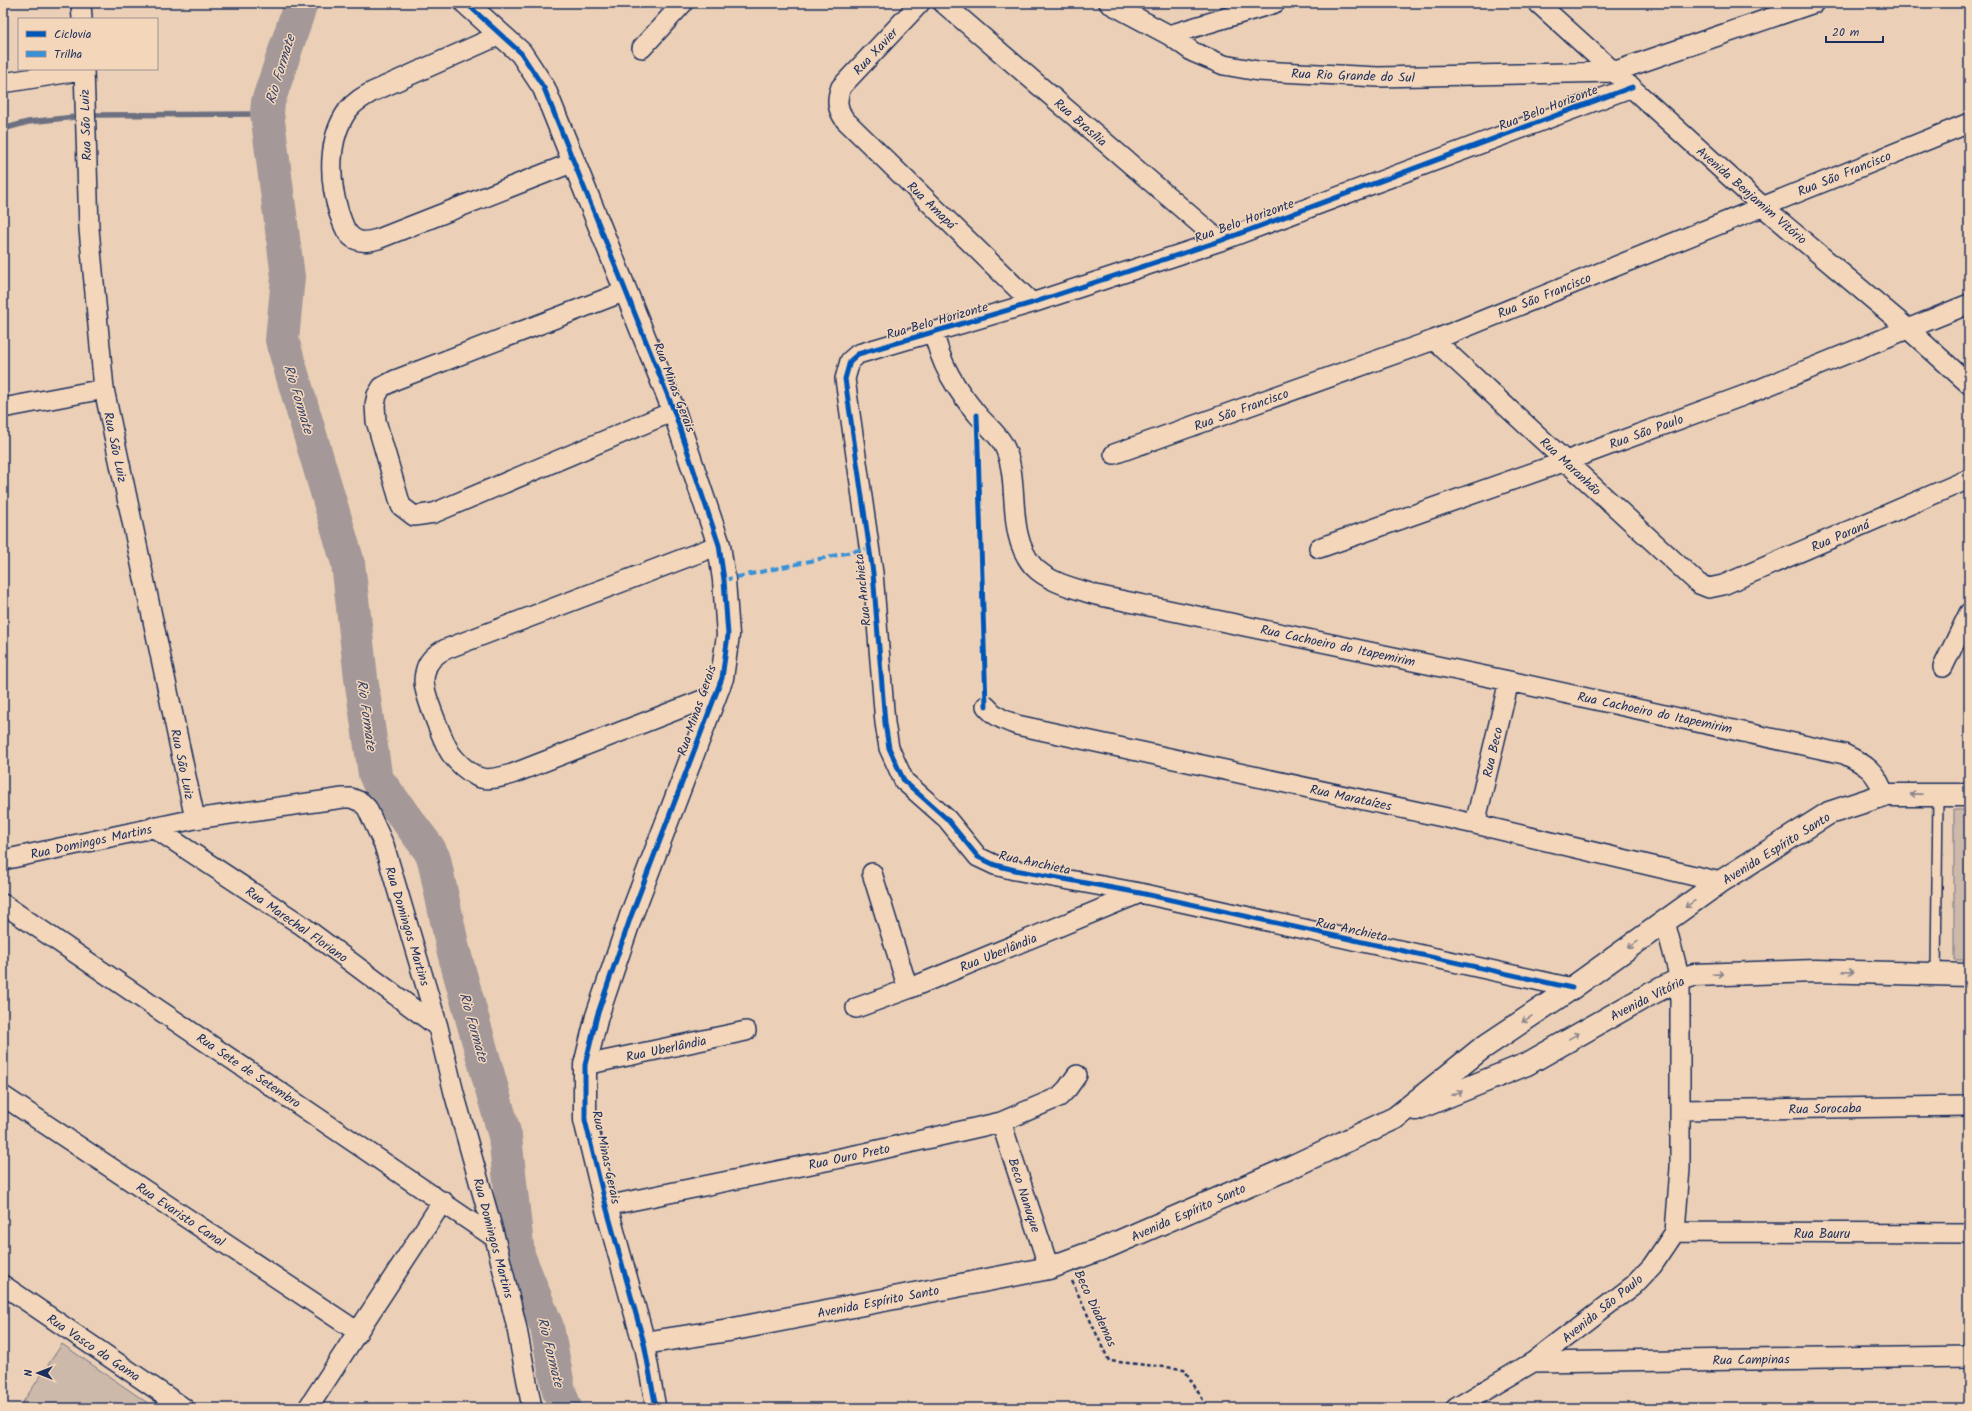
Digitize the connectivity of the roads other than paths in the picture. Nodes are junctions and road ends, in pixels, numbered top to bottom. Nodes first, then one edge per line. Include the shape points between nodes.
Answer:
1 (81, 3) edge
2 (466, 3) edge
3 (683, 3) edge
4 (920, 3) edge
5 (943, 3) edge
6 (1109, 3) edge
7 (1275, 3) edge
8 (1538, 3) edge
9 (1814, 3) edge
10 (82, 18) edge
11 (500, 35) junction
12 (1169, 35) junction
13 (642, 48) dead end
14 (84, 70) edge
15 (1613, 72) junction
16 (3, 83) edge
17 (1632, 87) junction
18 (837, 103) joint
19 (1969, 123) edge
20 (574, 162) junction
21 (1762, 206) junction
22 (1220, 241) junction
23 (626, 291) junction
24 (1032, 303) junction
25 (1969, 304) edge
26 (1907, 328) junction
27 (934, 332) junction
28 (1434, 340) junction
29 (858, 354) joint
30 (1969, 384) edge
31 (104, 389) junction
32 (3, 408) edge
33 (674, 411) junction
34 (1114, 454) dead end
35 (1566, 461) junction
36 (1969, 479) edge
37 (719, 545) junction
38 (1319, 548) dead end
39 (1709, 588) joint
40 (1969, 613) edge
41 (1943, 667) dead end
42 (1509, 680) junction
43 (715, 695) junction
44 (986, 706) dead end
45 (1884, 795) junction
46 (1938, 795) junction
47 (1969, 795) edge
48 (195, 819) junction
49 (1475, 824) junction
50 (153, 827) junction
51 (3, 860) edge
52 (872, 873) dead end
53 (1720, 882) junction
54 (1140, 894) junction
55 (3, 904) edge
56 (1665, 922) junction
57 (1936, 975) junction
58 (1969, 975) edge
59 (1680, 979) junction
60 (1572, 988) junction
61 (908, 989) junction
62 (856, 1008) dead end
63 (438, 1027) junction
64 (746, 1031) dead end
65 (1481, 1049) junction
66 (585, 1065) junction
67 (1077, 1074) dead end
68 (1501, 1075) junction
69 (3, 1096) edge
70 (1969, 1106) edge
71 (1680, 1110) junction
72 (1395, 1118) junction
73 (1002, 1122) junction
74 (443, 1201) junction
75 (606, 1206) junction
76 (1675, 1232) junction
77 (1969, 1233) edge
78 (495, 1238) junction
79 (1056, 1265) junction
80 (3, 1285) edge
81 (358, 1332) junction
82 (644, 1344) junction
83 (1969, 1356) edge
84 (1533, 1362) junction
85 (184, 1408) edge
86 (308, 1408) edge
87 (532, 1408) edge
88 (656, 1408) edge
89 (1456, 1408) edge

1 - 10 street
2 - 11 street, Rua Minas Gerais
3 - 13 street
4 - 18 street, Rua Xavier via 841,87
5 - 22 street, Rua Brasília
6 - 12 street, Rua Rio Grande do Sul
7 - 12 street
8 - 15 street, Avenida Benjamim Vitório
9 - 15 street
11 - 20 street, Rua Minas Gerais via 521,53 544,88
11 - 20 street via 356,101 340,126 333,152 331,180 343,226 350,236 358,241 369,242
12 - 15 street, Rua Rio Grande do Sul via 1192,52 1224,65 1258,71 1378,77
14 - 16 street
14 - 31 street, Rua São Luiz via 89,229
15 - 17 street, Avenida Benjamim Vitório
17 - 21 street, Avenida Benjamim Vitório
17 - 22 street, Rua Belo Horizonte
18 - 24 street, Rua Amapá via 845,120
19 - 21 street, Rua São Francisco
20 - 23 street, Rua Minas Gerais
21 - 26 street, Avenida Benjamim Vitório
21 - 28 street, Rua São Francisco
22 - 24 street, Rua Belo Horizonte
23 - 33 street, Rua Minas Gerais
23 - 33 street via 382,387 375,405 376,421 401,506 414,516 434,513
24 - 27 street, Rua Belo Horizonte
25 - 26 street, Rua São Paulo
26 - 30 street, Avenida Benjamim Vitório
26 - 35 street, Rua São Paulo via 1745,395
27 - 29 street, Rua Belo Horizonte
27 - 42 street, Rua Cachoeiro do Itapemirim via 946,371 977,415 1003,444 1009,463 1016,524 1022,544 1033,566 1042,573 1059,583 1096,595
28 - 34 street, Rua São Francisco
28 - 35 street, Rua Maranhão
29 - 54 street, Rua Anchieta via 850,361 845,379 873,573 885,723 889,748 897,768 904,781 947,819 978,857 985,861 1015,870
31 - 32 street
31 - 48 street, Rua São Luiz
33 - 37 street, Rua Minas Gerais
35 - 38 street, Rua São Paulo
35 - 39 street, Rua Maranhão via 1699,584
36 - 39 street, Rua Paraná via 1723,585
37 - 43 street, Rua Minas Gerais via 728,635 725,663
37 - 43 street via 437,653 428,662 424,680 430,704 450,753 477,777 495,778 512,774
40 - 41 street
42 - 45 street, Rua Cachoeiro do Itapemirim via 1844,754 1865,764 1880,781
42 - 49 street, Rua Beco
43 - 66 street, Rua Minas Gerais via 631,916 597,1016
44 - 49 street, Rua Marataízes via 1000,719 1017,725
46 -> 45 street, Avenida Espírito Santo
45 - 53 street, Avenida Espírito Santo via 1829,813
46 - 47 street, Avenida Espírito Santo
46 - 57 lane
48 - 50 street, Rua Domingos Martins
48 - 63 street, Rua Domingos Martins via 342,798 360,802 367,808 384,845
49 - 53 street, Rua Marataízes
50 - 51 street, Rua Domingos Martins
50 - 63 street, Rua Marechal Floriano via 300,924
52 - 61 street
53 -> 56 street, Avenida Espírito Santo
54 - 60 street, Rua Anchieta
54 - 61 street, Rua Uberlândia
55 - 74 street, Rua Sete de Setembro
56 - 59 street
56 -> 60 street, Avenida Espírito Santo
57 - 58 street, Avenida Vitória
59 -> 57 street, Avenida Vitória via 1694,975 1816,971
68 -> 59 street, Avenida Vitória via 1527,1064
59 - 71 street, Avenida São Paulo
60 -> 65 street, Avenida Espírito Santo
61 - 62 street, Rua Uberlândia
63 - 78 street, Rua Domingos Martins
64 - 66 street, Rua Uberlândia
65 - 68 street via 1480,1063 1484,1069
65 - 72 street, Avenida Espírito Santo
66 - 75 street, Rua Minas Gerais via 585,1120
67 - 73 street, Rua Ouro Preto via 1059,1097
72 -> 68 street, Avenida Vitória
69 - 81 street, Rua Evaristo Canal
70 - 71 street, Rua Sorocaba
71 - 76 street, Avenida São Paulo via 1680,1168
72 - 79 street, Avenida Espírito Santo via 1109,1246
73 - 75 street, Rua Ouro Preto
73 - 79 street, Beco Nanuque
74 - 78 street, Rua Sete de Setembro
74 - 81 street
75 - 82 street, Rua Minas Gerais
76 - 77 street, Rua Bauru
76 - 84 street, Avenida São Paulo via 1652,1266 1634,1285
78 - 87 street, Rua Domingos Martins via 516,1324
79 - 82 street, Avenida Espírito Santo via 729,1330
80 - 85 street, Rua Vasco da Gama
81 - 86 street
82 - 88 street
83 - 84 street, Rua Campinas
84 - 89 street, Avenida São Paulo

